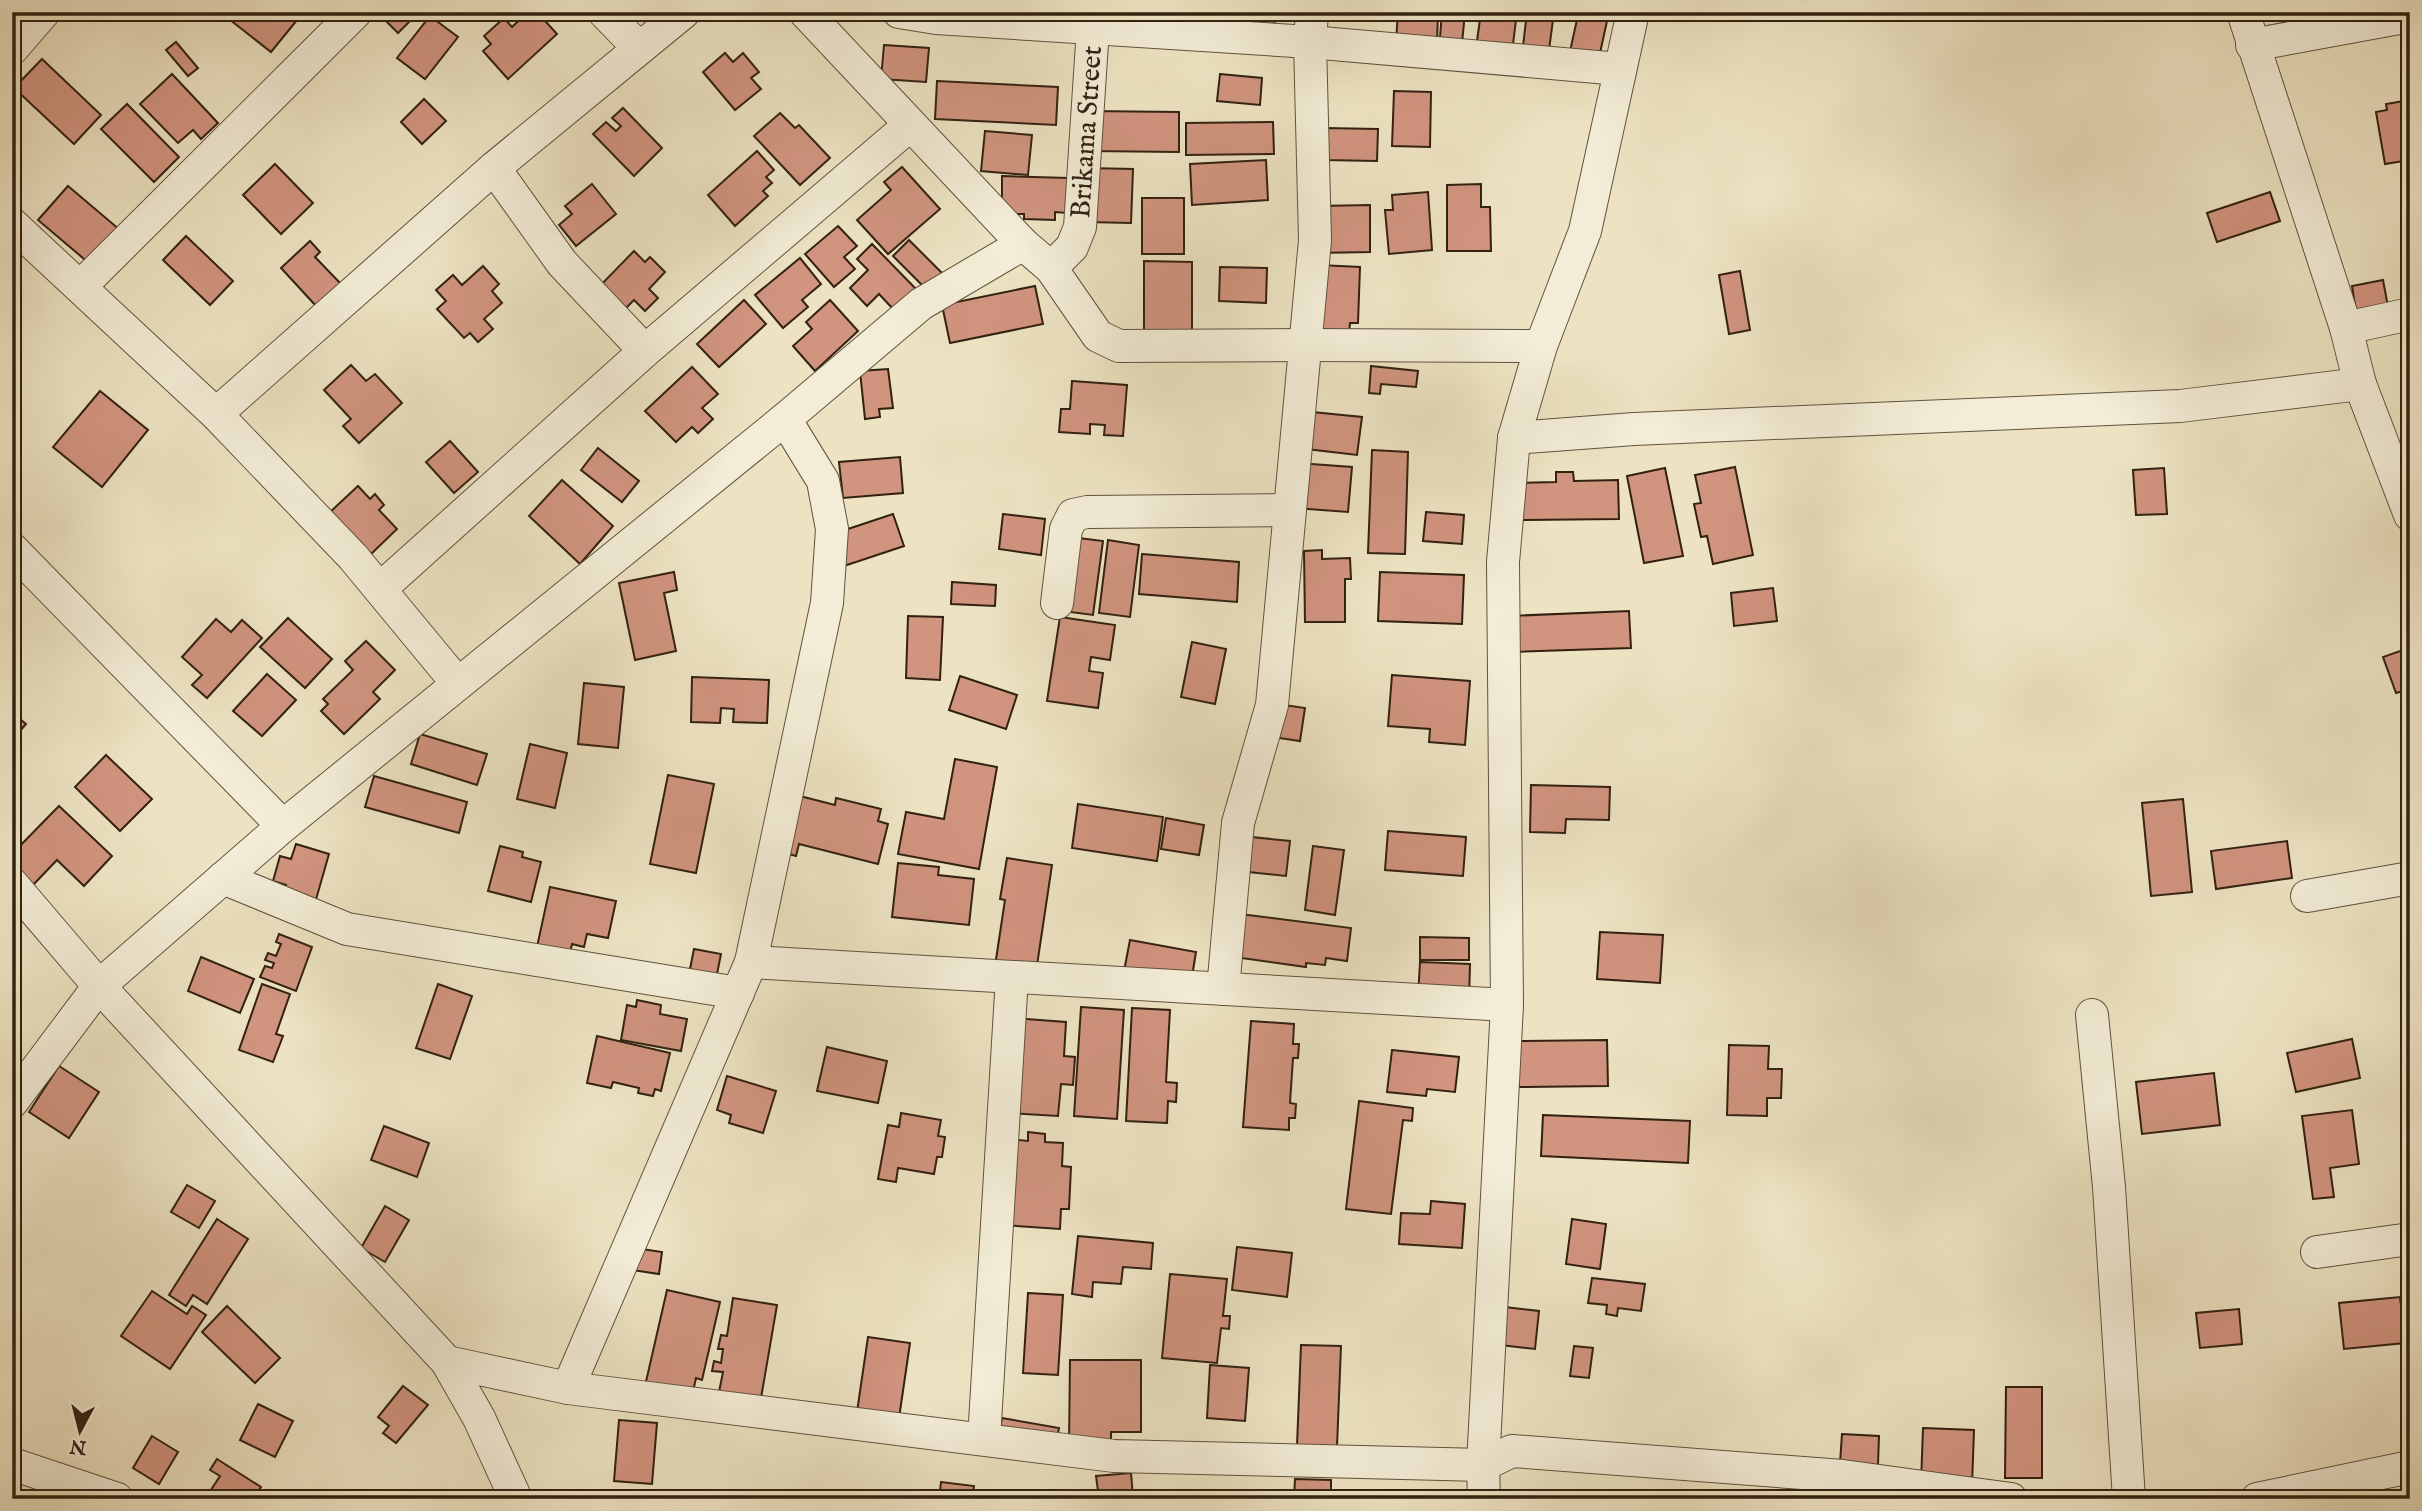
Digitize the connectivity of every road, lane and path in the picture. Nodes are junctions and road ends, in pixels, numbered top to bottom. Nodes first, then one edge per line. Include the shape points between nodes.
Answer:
1 (44, 12) edge
2 (356, 12) edge
3 (604, 12) edge
4 (684, 12) edge
5 (805, 12) edge
6 (899, 12) edge
7 (1633, 12) edge
8 (2243, 12) edge
9 (936, 15) edge
10 (2410, 16) edge
11 (1094, 20) edge
12 (1311, 27) edge
13 (2252, 45) junction
14 (639, 48) junction
15 (12, 49) edge
16 (1620, 69) junction
17 (911, 125) junction
18 (494, 168) junction
19 (12, 224) edge
20 (1023, 244) junction
21 (1051, 268) junction
22 (81, 286) junction
23 (2410, 314) edge
24 (2346, 328) junction
25 (1305, 345) junction
26 (1541, 346) junction
27 (645, 351) junction
28 (2360, 384) junction
29 (216, 414) junction
30 (785, 419) junction
31 (1514, 438) junction
32 (1289, 510) junction
33 (2410, 515) edge
34 (12, 549) edge
35 (380, 589) junction
36 (1057, 603) dead end
37 (458, 684) junction
38 (283, 826) junction
39 (223, 878) junction
40 (2410, 878) edge
41 (12, 884) edge
42 (2307, 896) dead end
43 (751, 962) junction
44 (1012, 977) junction
45 (99, 986) junction
46 (1223, 989) junction
47 (738, 993) junction
48 (1507, 1005) junction
49 (2092, 1015) dead end
50 (12, 1102) edge
51 (2410, 1239) edge
52 (2317, 1252) dead end
53 (447, 1362) junction
54 (568, 1388) junction
55 (984, 1439) junction
56 (12, 1464) edge
57 (1483, 1465) junction
58 (2410, 1467) edge
59 (117, 1499) edge
60 (516, 1499) edge
61 (1484, 1499) edge
62 (2011, 1499) edge
63 (2129, 1499) edge
64 (2257, 1499) edge

1 - 15 street
2 - 22 street
3 - 14 street
4 - 14 street
5 - 17 street
6 - 9 street
7 - 16 street
8 - 13 street
9 - 11 street
10 - 13 street
11 - 12 street
11 - 21 street, Brikama Street via 1080,227 1072,247
12 - 16 street
12 - 25 street via 1315,240
13 - 24 street
14 - 18 street
16 - 26 street via 1585,231
17 - 20 street
17 - 27 street
18 - 27 street via 562,263
18 - 29 street
19 - 22 street
20 - 21 street
20 - 30 street via 921,304
21 - 25 street via 1098,336 1119,346
22 - 29 street
23 - 24 street
24 - 28 street
25 - 26 street
25 - 32 street
26 - 31 street
27 - 35 street
28 - 31 street via 2180,407
28 - 33 street
29 - 35 street
30 - 37 street
30 - 43 street via 823,481 832,528 828,591 809,695
31 - 48 street via 1503,562
32 - 36 street via 1073,515 1066,529
32 - 46 street via 1272,705 1238,823
34 - 38 street
35 - 37 street
37 - 38 street
38 - 39 street
39 - 45 street
39 - 47 street via 347,929
40 - 42 street
41 - 45 street
43 - 44 street
43 - 47 street
44 - 46 street
44 - 55 street
45 - 50 street
45 - 53 street
46 - 48 street
47 - 54 street
48 - 57 street
49 - 63 street via 2109,1186
51 - 52 street
53 - 54 street
53 - 60 street
54 - 55 street
55 - 57 street via 1114,1456
56 - 59 street
57 - 61 street
57 - 62 street via 1512,1451 1843,1476
58 - 64 street

